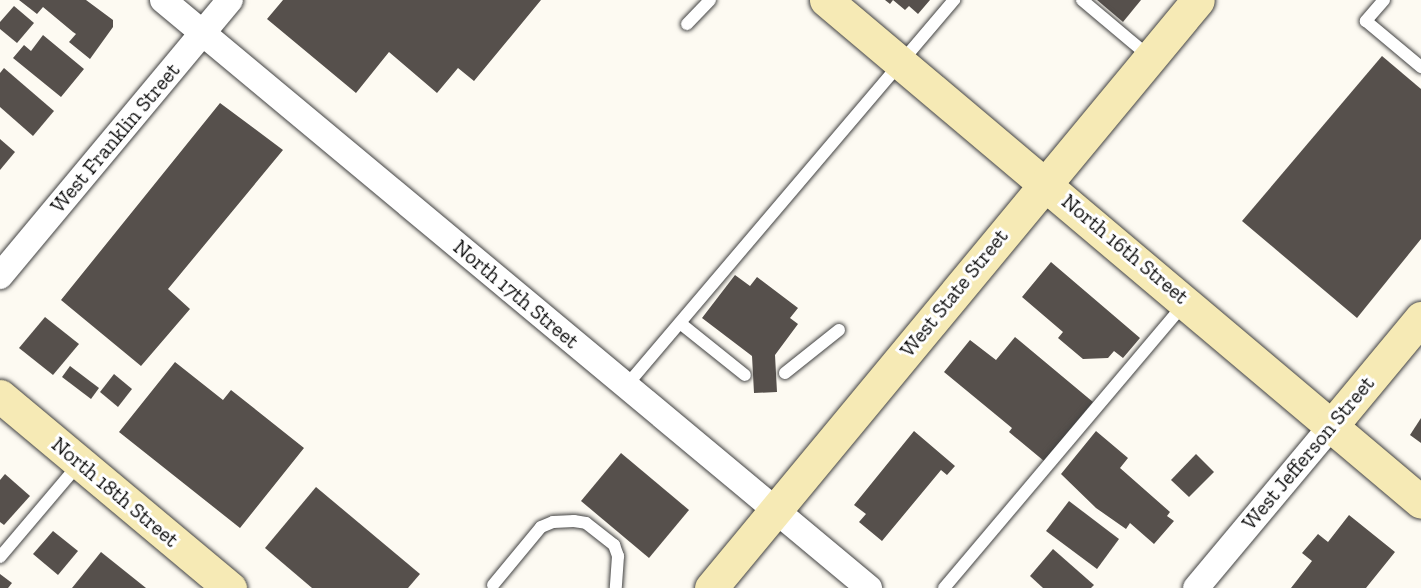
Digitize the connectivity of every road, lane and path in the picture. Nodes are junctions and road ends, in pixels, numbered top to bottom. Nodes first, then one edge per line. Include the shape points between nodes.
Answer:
1 (163, 0) edge
2 (230, 0) edge
3 (710, 0) edge
4 (826, 0) edge
5 (954, 0) edge
6 (1082, 0) edge
7 (1198, 0) edge
8 (1384, 0) edge
9 (687, 24) dead end
10 (202, 33) junction
11 (1151, 58) junction
12 (901, 63) junction
13 (1421, 67) edge
14 (1044, 182) junction
15 (0, 276) edge
16 (1186, 301) junction
17 (1421, 318) edge
18 (680, 323) junction
19 (839, 330) dead end
20 (785, 373) dead end
21 (745, 375) dead end
22 (626, 386) junction
23 (0, 396) edge
24 (1333, 424) junction
25 (80, 463) junction
26 (1421, 502) edge
27 (776, 510) junction
28 (0, 557) edge
29 (494, 585) dead end
30 (227, 587) edge
31 (616, 588) edge
32 (711, 588) edge
33 (869, 588) edge
34 (944, 588) edge
35 (1196, 588) edge

1 - 10 street, North 17th Street
2 - 10 street, West Franklin Street
3 - 9 lane
4 - 12 main road, North 16th Street
5 - 12 lane
6 - 11 lane
7 - 11 main road, West State Street
8 - 13 lane via 1366,21
10 - 15 street, West Franklin Street
10 - 22 street, North 17th Street
11 - 14 main road, West State Street
12 - 14 main road, North 16th Street
12 - 18 lane
14 - 16 main road, North 16th Street
14 - 27 main road, West State Street
16 - 24 main road, North 16th Street
16 - 34 lane
17 - 24 main road, West Jefferson Street
18 - 21 lane
18 - 22 lane
19 - 20 lane
22 - 27 street, North 17th Street
23 - 25 main road, North 18th Street
24 - 26 main road, North 16th Street
24 - 35 street, West Jefferson Street
25 - 28 lane
25 - 30 main road, North 18th Street
27 - 32 main road, West State Street
27 - 33 street, North 17th Street
29 - 31 lane via 541,527 574,521 586,523 614,545 618,556

